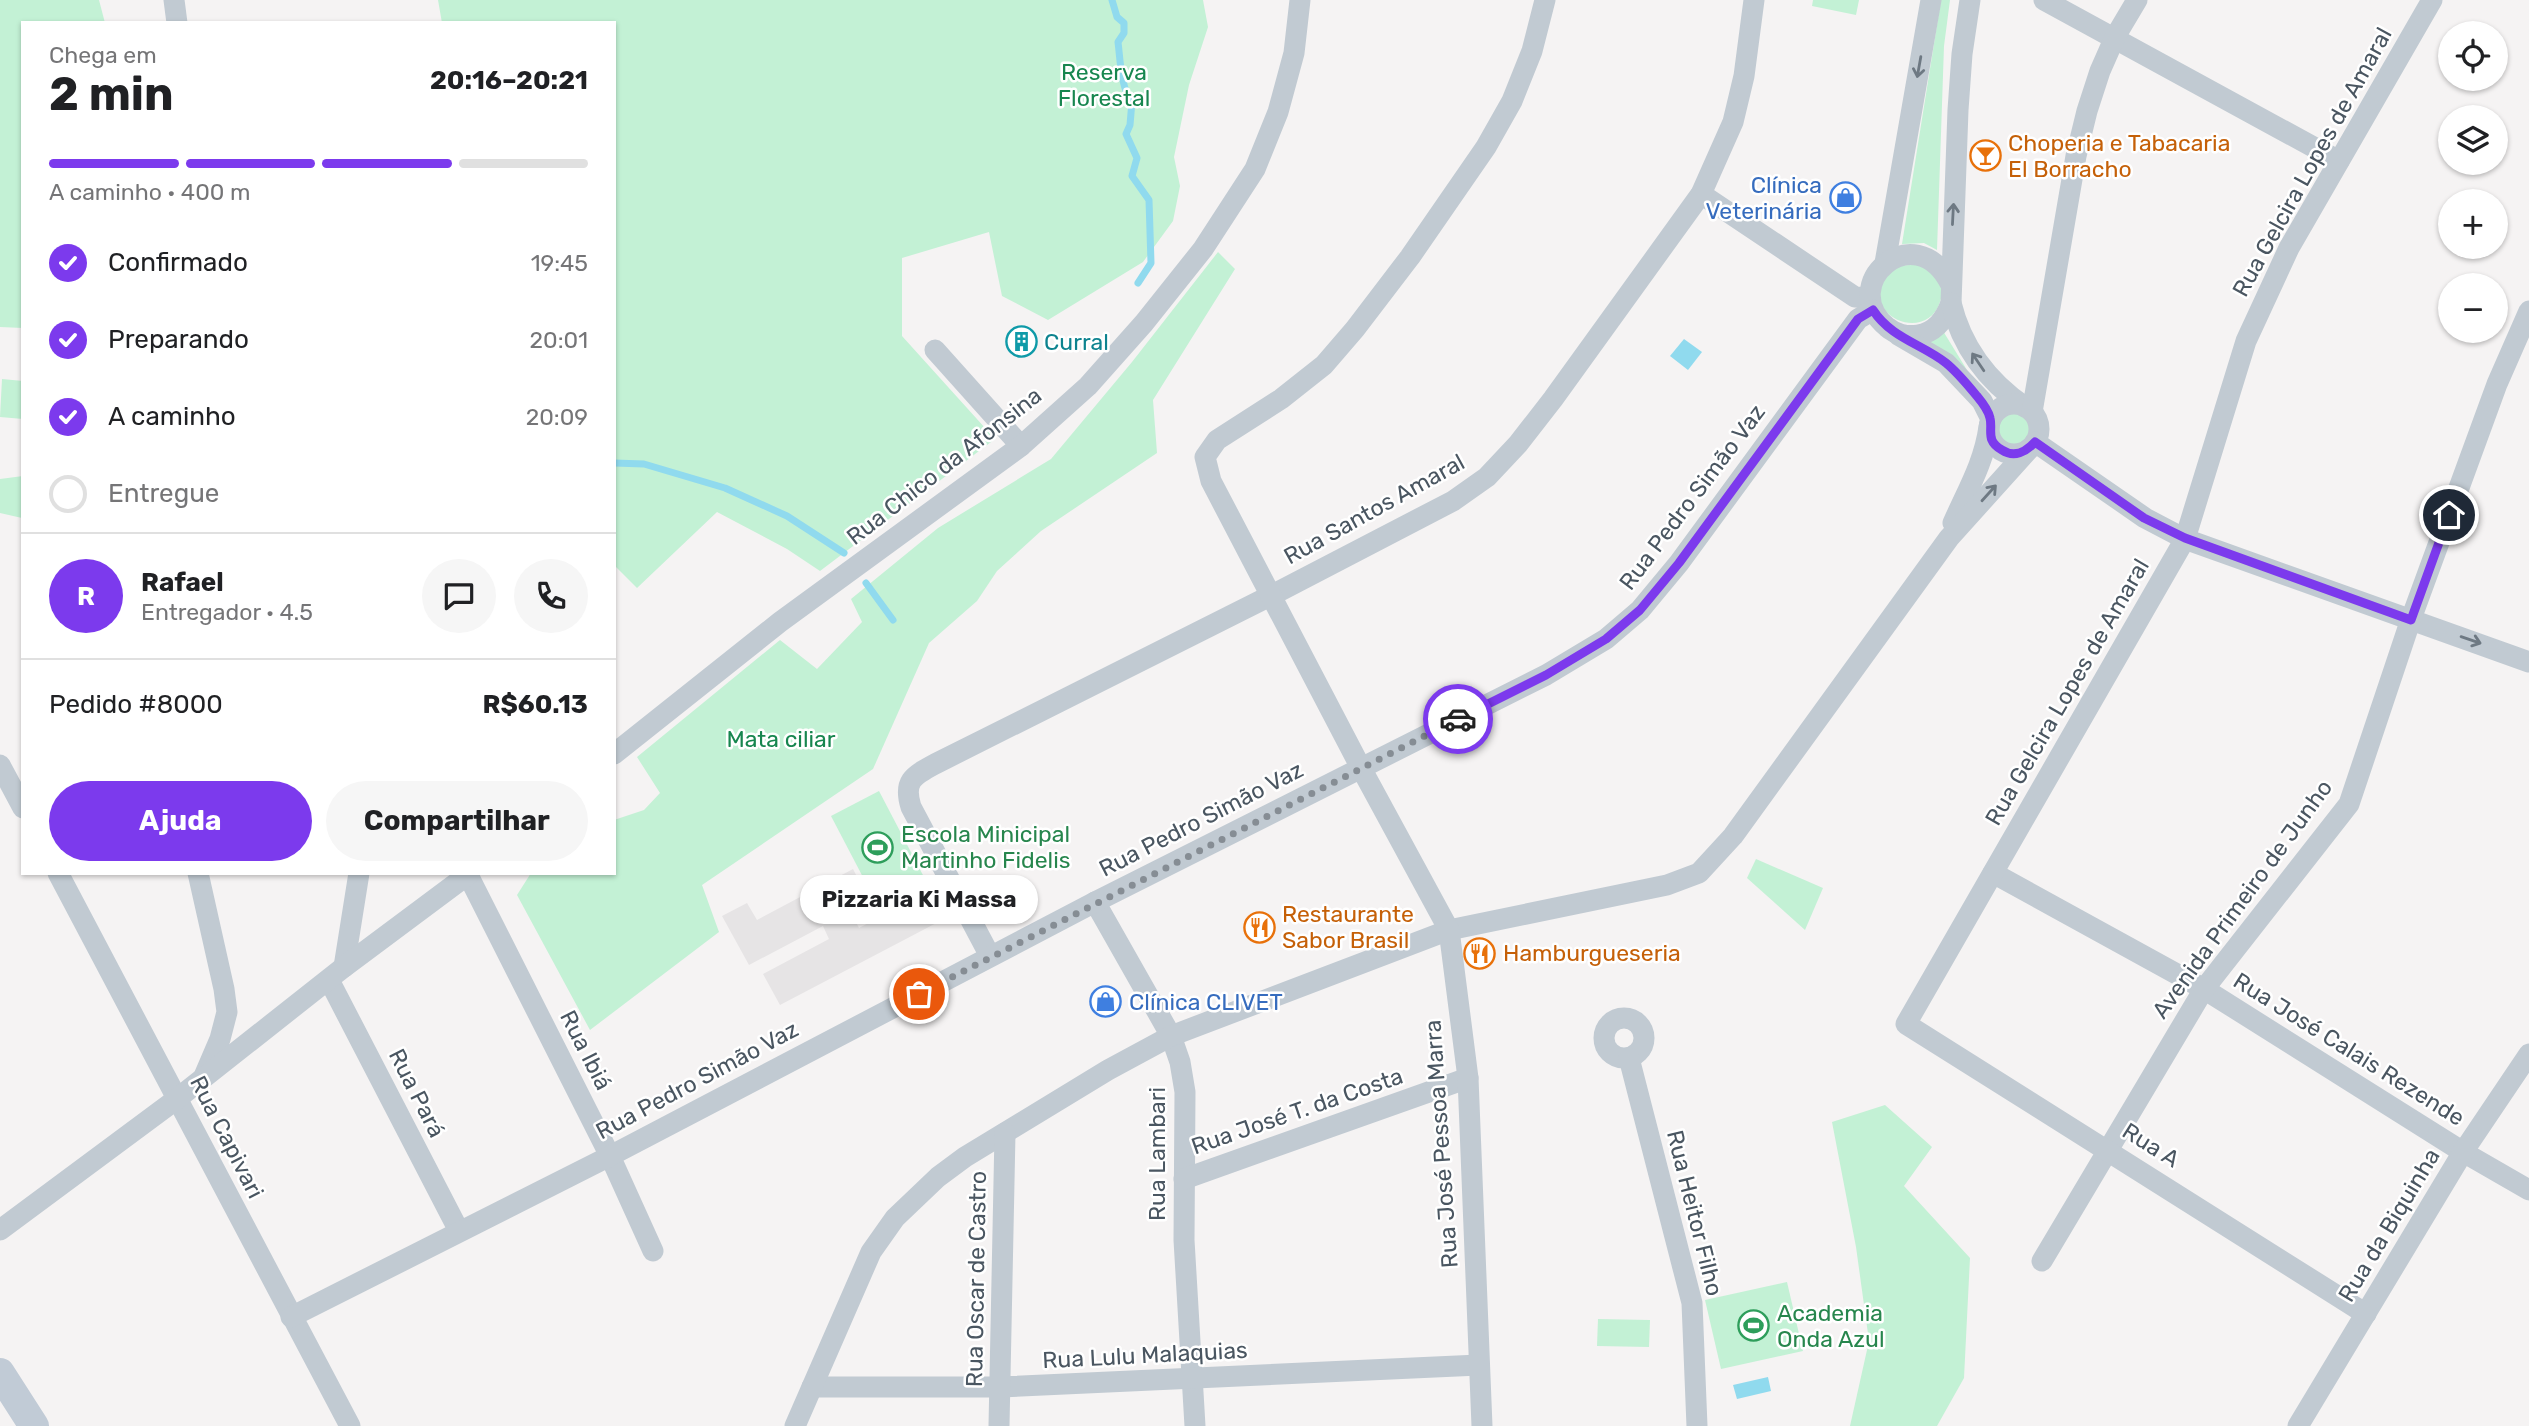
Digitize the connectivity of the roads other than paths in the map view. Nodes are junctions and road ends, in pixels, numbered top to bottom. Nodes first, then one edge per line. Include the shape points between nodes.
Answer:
1 (174, 0) edge
2 (1300, 0) edge
3 (1545, 0) edge
4 (1754, 0) edge
5 (1931, 0) edge
6 (1970, 0) edge
7 (2044, 0) edge
8 (2137, 0) edge
9 (2432, 0) edge
10 (177, 21) edge
11 (2115, 37) junction
12 (2339, 161) junction
13 (1701, 194) junction
14 (1885, 263) junction
15 (1951, 293) junction
16 (1872, 304) junction
17 (2529, 310) edge
18 (1891, 330) junction
19 (935, 350) dead end
20 (2028, 409) junction
21 (1990, 423) junction
22 (2032, 445) junction
23 (1021, 446) junction
24 (2185, 538) junction
25 (1945, 543) junction
26 (1272, 595) junction
27 (2411, 620) junction
28 (2529, 662) edge
29 (618, 744) edge
30 (0, 765) edge
31 (1361, 768) junction
32 (21, 804) edge
33 (1993, 873) junction
34 (59, 875) edge
35 (198, 875) edge
36 (359, 875) edge
37 (468, 875) edge
38 (470, 875) edge
39 (1095, 902) junction
40 (1449, 930) junction
41 (990, 956) junction
42 (336, 974) junction
43 (2204, 989) junction
44 (1906, 1024) joint
45 (1171, 1036) junction
46 (2529, 1054) edge
47 (1629, 1058) dead end
48 (204, 1076) junction
49 (1468, 1078) junction
50 (178, 1098) junction
51 (1005, 1133) junction
52 (2107, 1149) junction
53 (2463, 1152) junction
54 (610, 1156) junction
55 (1184, 1179) junction
56 (2529, 1190) edge
57 (0, 1230) edge
58 (459, 1231) junction
59 (653, 1251) dead end
60 (2042, 1261) dead end
61 (2366, 1314) junction
62 (291, 1317) junction
63 (1479, 1366) junction
64 (0, 1373) edge
65 (1194, 1379) junction
66 (812, 1387) junction
67 (1000, 1387) junction
68 (34, 1426) edge
69 (350, 1426) edge
70 (795, 1426) edge
71 (999, 1426) edge
72 (1195, 1426) edge
73 (1482, 1426) edge
74 (1697, 1426) edge
75 (2298, 1426) edge

1 - 10 street
2 - 23 street, Rua Chico da Afonsina via 1291,65 1255,169 1203,249 1144,323 1088,386
3 - 26 street, Rua José Pessoa Marra via 1512,101 1410,257 1324,365 1282,399 1217,440 1205,457 1211,481
4 - 13 street, Rua Santos Amaral via 1744,76 1732,122
5 -> 14 street
15 -> 6 street via 1961,68
7 - 11 street
8 - 11 street
9 - 12 street, Rua Gelcira Lopes de Amaral
11 - 12 street
11 - 20 street via 2100,71 2076,156
12 - 24 street, Rua Gelcira Lopes de Amaral via 2289,248 2246,341
13 - 16 street
13 - 26 street, Rua Santos Amaral via 1553,399 1487,477 1453,501
14 - 15 street via 1909,254 1935,261 1944,271
14 - 16 street via 1872,285
15 - 18 street via 1947,315 1928,332 1916,336
20 -> 15 street via 2002,392 1967,345 1955,319
16 - 18 street via 1880,321
16 - 31 street, Rua Pedro Simão Vaz via 1640,610 1606,639 1546,675
17 - 27 street, Avenida Primeiro de Junho via 2497,384
18 - 21 street via 1946,363 1982,401
19 - 23 street
20 - 21 street via 2017,404 2001,407
20 - 22 street via 2039,426
21 - 22 street via 1993,443 1999,449 2015,454
21 - 25 street via 1979,470
22 - 24 street via 2144,518
25 -> 22 street
23 - 29 street, Rua Chico da Afonsina
24 - 27 street
24 - 33 street, Rua Gelcira Lopes de Amaral
25 - 40 street via 1733,836 1699,873 1667,885
26 - 31 street, Rua José Pessoa Marra
26 - 41 street, Rua Santos Amaral via 917,774 907,788 911,807
27 -> 28 street
27 - 43 street, Avenida Primeiro de Junho via 2349,804
30 - 32 street
31 - 39 street, Rua Pedro Simão Vaz
31 - 40 street, Rua José Pessoa Marra
33 - 43 street, Rua José Calais Rezende
33 - 44 street, Rua Gelcira Lopes de Amaral
34 - 50 street, Rua Capivari
35 - 48 street via 227,1012
36 - 42 street
37 - 42 street
38 - 54 street, Rua Ibiá
39 - 41 street, Rua Pedro Simão Vaz
39 - 45 street, Rua Lambari
40 - 45 street
40 - 49 street, Rua José Pessoa Marra
41 - 54 street, Rua Pedro Simão Vaz
42 - 48 street
42 - 58 street, Rua Pará
43 - 52 street, Avenida Primeiro de Junho
43 - 53 street, Rua José Calais Rezende
44 - 52 street, Rua A
45 - 51 street
45 - 55 street, Rua Lambari via 1185,1092
46 - 53 street, Rua da Biquinha
47 - 74 street, Rua Heitor Filho via 1692,1303
48 - 50 street
49 - 55 street, Rua José T. da Costa
49 - 63 street, Rua José Pessoa Marra
50 - 57 street
50 - 62 street, Rua Capivari
51 - 66 street via 939,1177 895,1218 871,1252
51 - 67 street, Rua Oscar de Castro
52 - 60 street, Avenida Primeiro de Junho
52 - 61 street, Rua A
53 - 56 street, Rua José Calais Rezende
53 - 61 street, Rua da Biquinha
54 - 58 street, Rua Pedro Simão Vaz
54 - 59 street, Rua Ibiá
55 - 65 street, Rua Lambari
58 - 62 street, Rua Pedro Simão Vaz
61 - 75 street, Rua da Biquinha
62 - 69 street, Rua Capivari
63 - 65 street, Rua Lulu Malaquias
63 - 73 street, Rua José Pessoa Marra
64 - 68 main road
65 - 67 street, Rua Lulu Malaquias
65 - 72 street, Rua Lambari
66 - 67 street, Rua Lulu Malaquias
66 - 70 street
67 - 71 street, Rua Oscar de Castro

